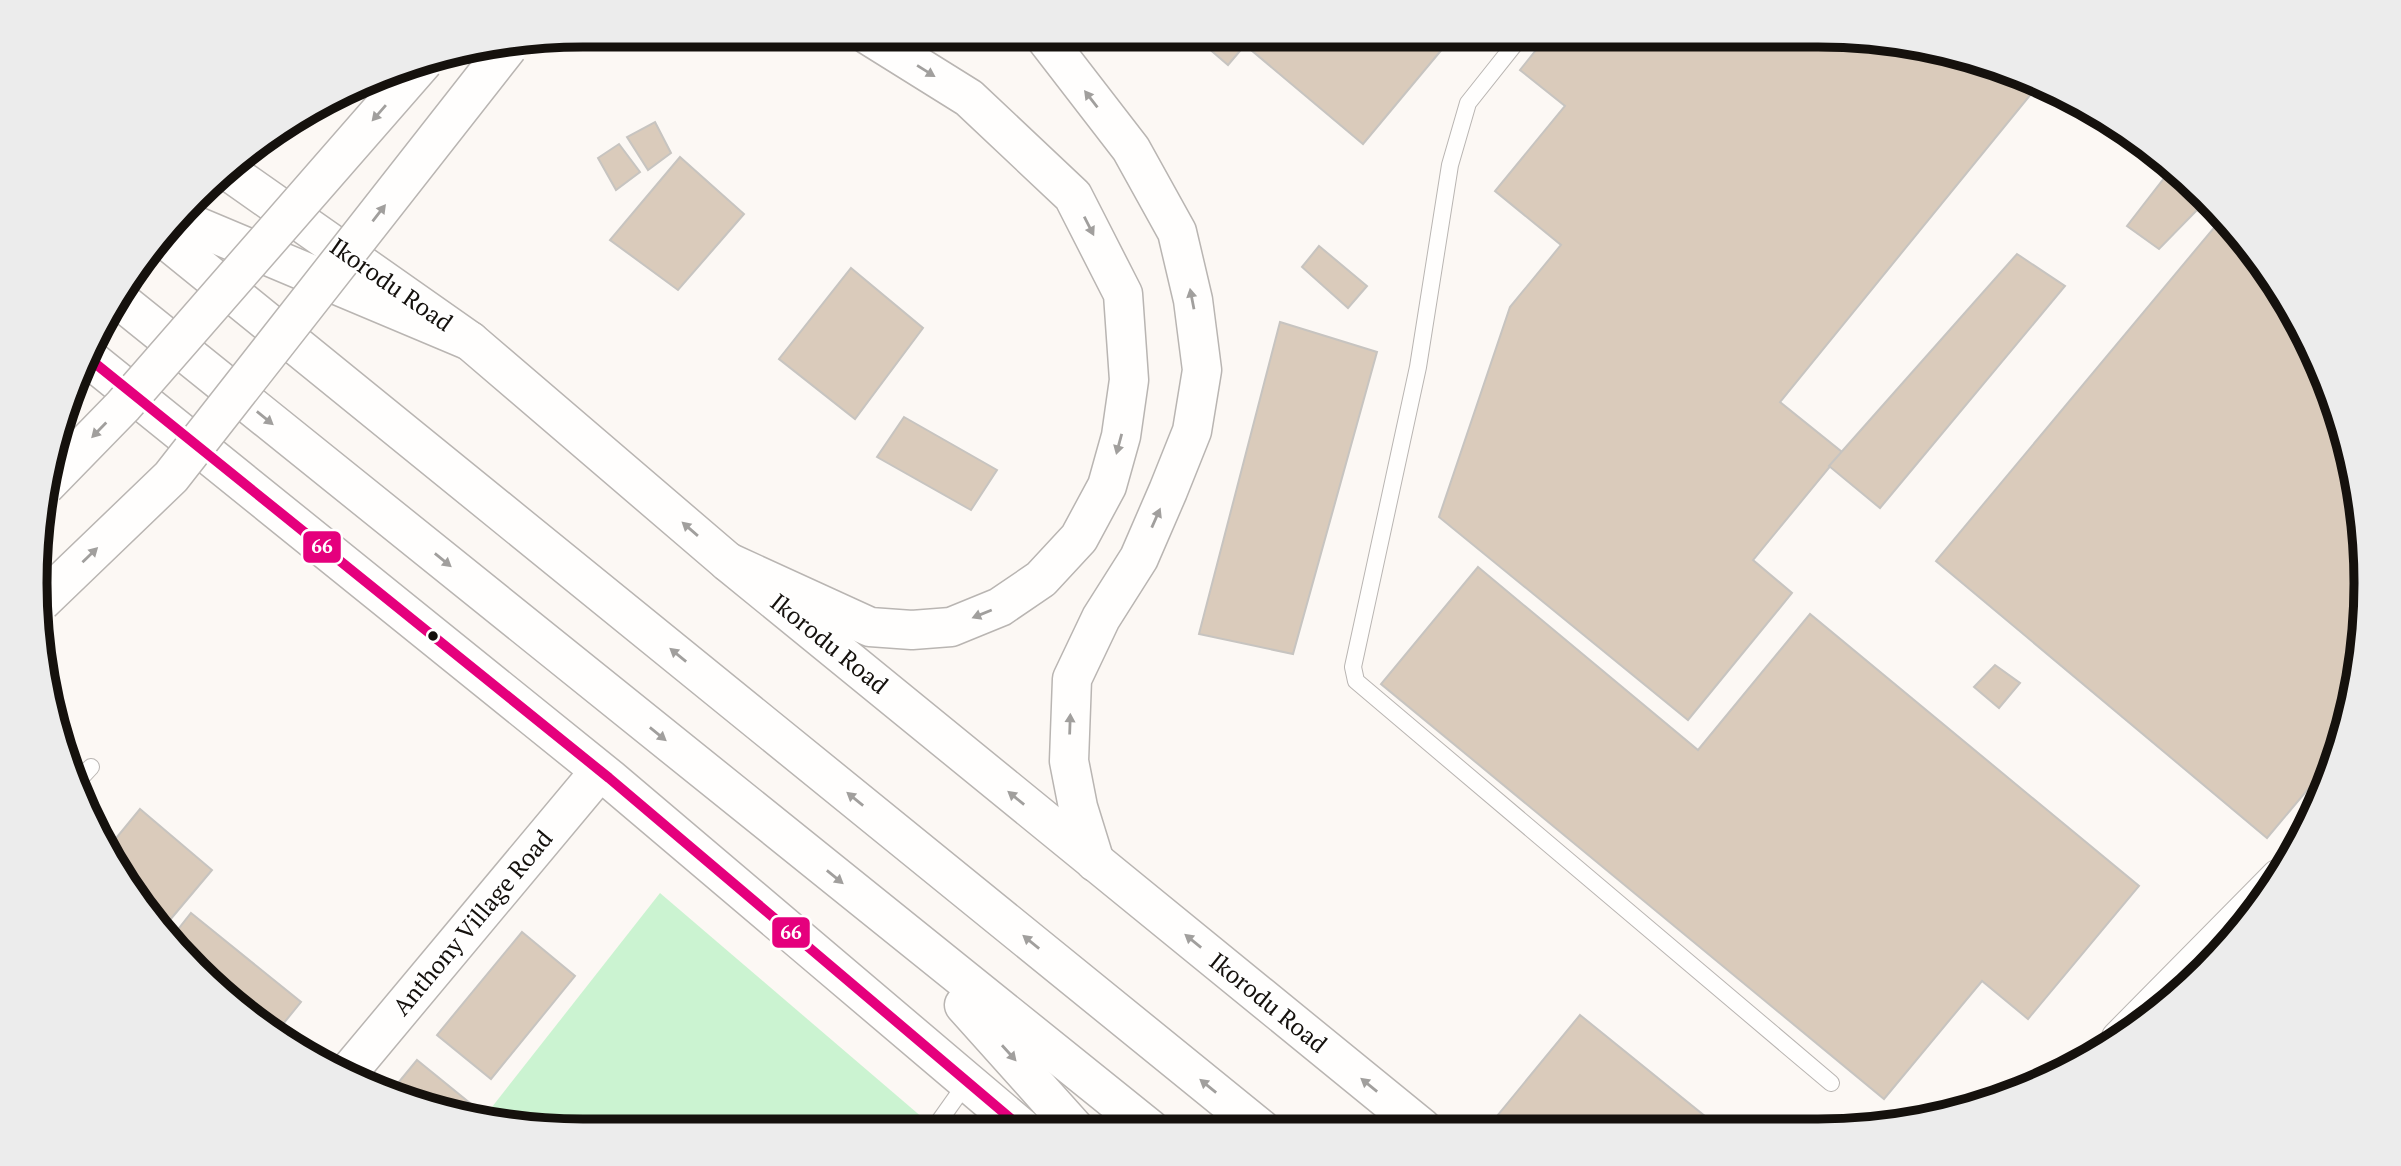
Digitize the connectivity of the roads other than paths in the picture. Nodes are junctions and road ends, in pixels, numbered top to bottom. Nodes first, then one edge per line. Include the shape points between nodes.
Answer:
1 (887, 47) edge
2 (1052, 47) edge
3 (1512, 47) edge
4 (503, 54) edge
5 (411, 76) edge
6 (235, 176) edge
7 (187, 222) edge
8 (170, 243) edge
9 (125, 305) edge
10 (470, 341) junction
11 (95, 363) edge
12 (60, 471) edge
13 (728, 562) junction
14 (47, 596) edge
15 (91, 767) dead end
16 (599, 772) junction
17 (83, 775) edge
18 (1095, 862) junction
19 (880, 913) junction
20 (2240, 913) edge
21 (2156, 998) edge
22 (353, 1066) edge
23 (967, 1082) junction
24 (1831, 1083) dead end
25 (941, 1119) edge
26 (1011, 1119) edge
27 (1066, 1119) edge
28 (1138, 1119) edge
29 (1249, 1119) edge
30 (1411, 1119) edge

1 -> 13 main road via 969,98 1073,195 1123,293 1129,380 1121,436 1107,486 1079,538 1041,579 1000,607 951,627 870,627
18 -> 2 main road via 1069,761 1072,679 1101,618 1139,558 1168,491 1192,431 1202,370 1193,300 1177,232 1131,149
3 - 24 lane via 1468,103 1450,165 1418,367 1353,667 1356,681
14 -> 4 main road, bridge via 170,477
5 -> 12 main road, bridge via 123,406
6 - 10 main road, Ikorodu Road
7 - 10 main road
29 -> 8 main road
9 -> 19 main road
13 -> 10 main road, Ikorodu Road
11 - 16 main road
18 -> 13 main road, Ikorodu Road
15 - 17 lane
16 - 22 main road, Anthony Village Road
16 - 23 main road
30 -> 18 main road, Ikorodu Road
19 -> 27 main road
19 - 28 main road
20 - 21 street
23 - 25 lane
23 - 26 main road

